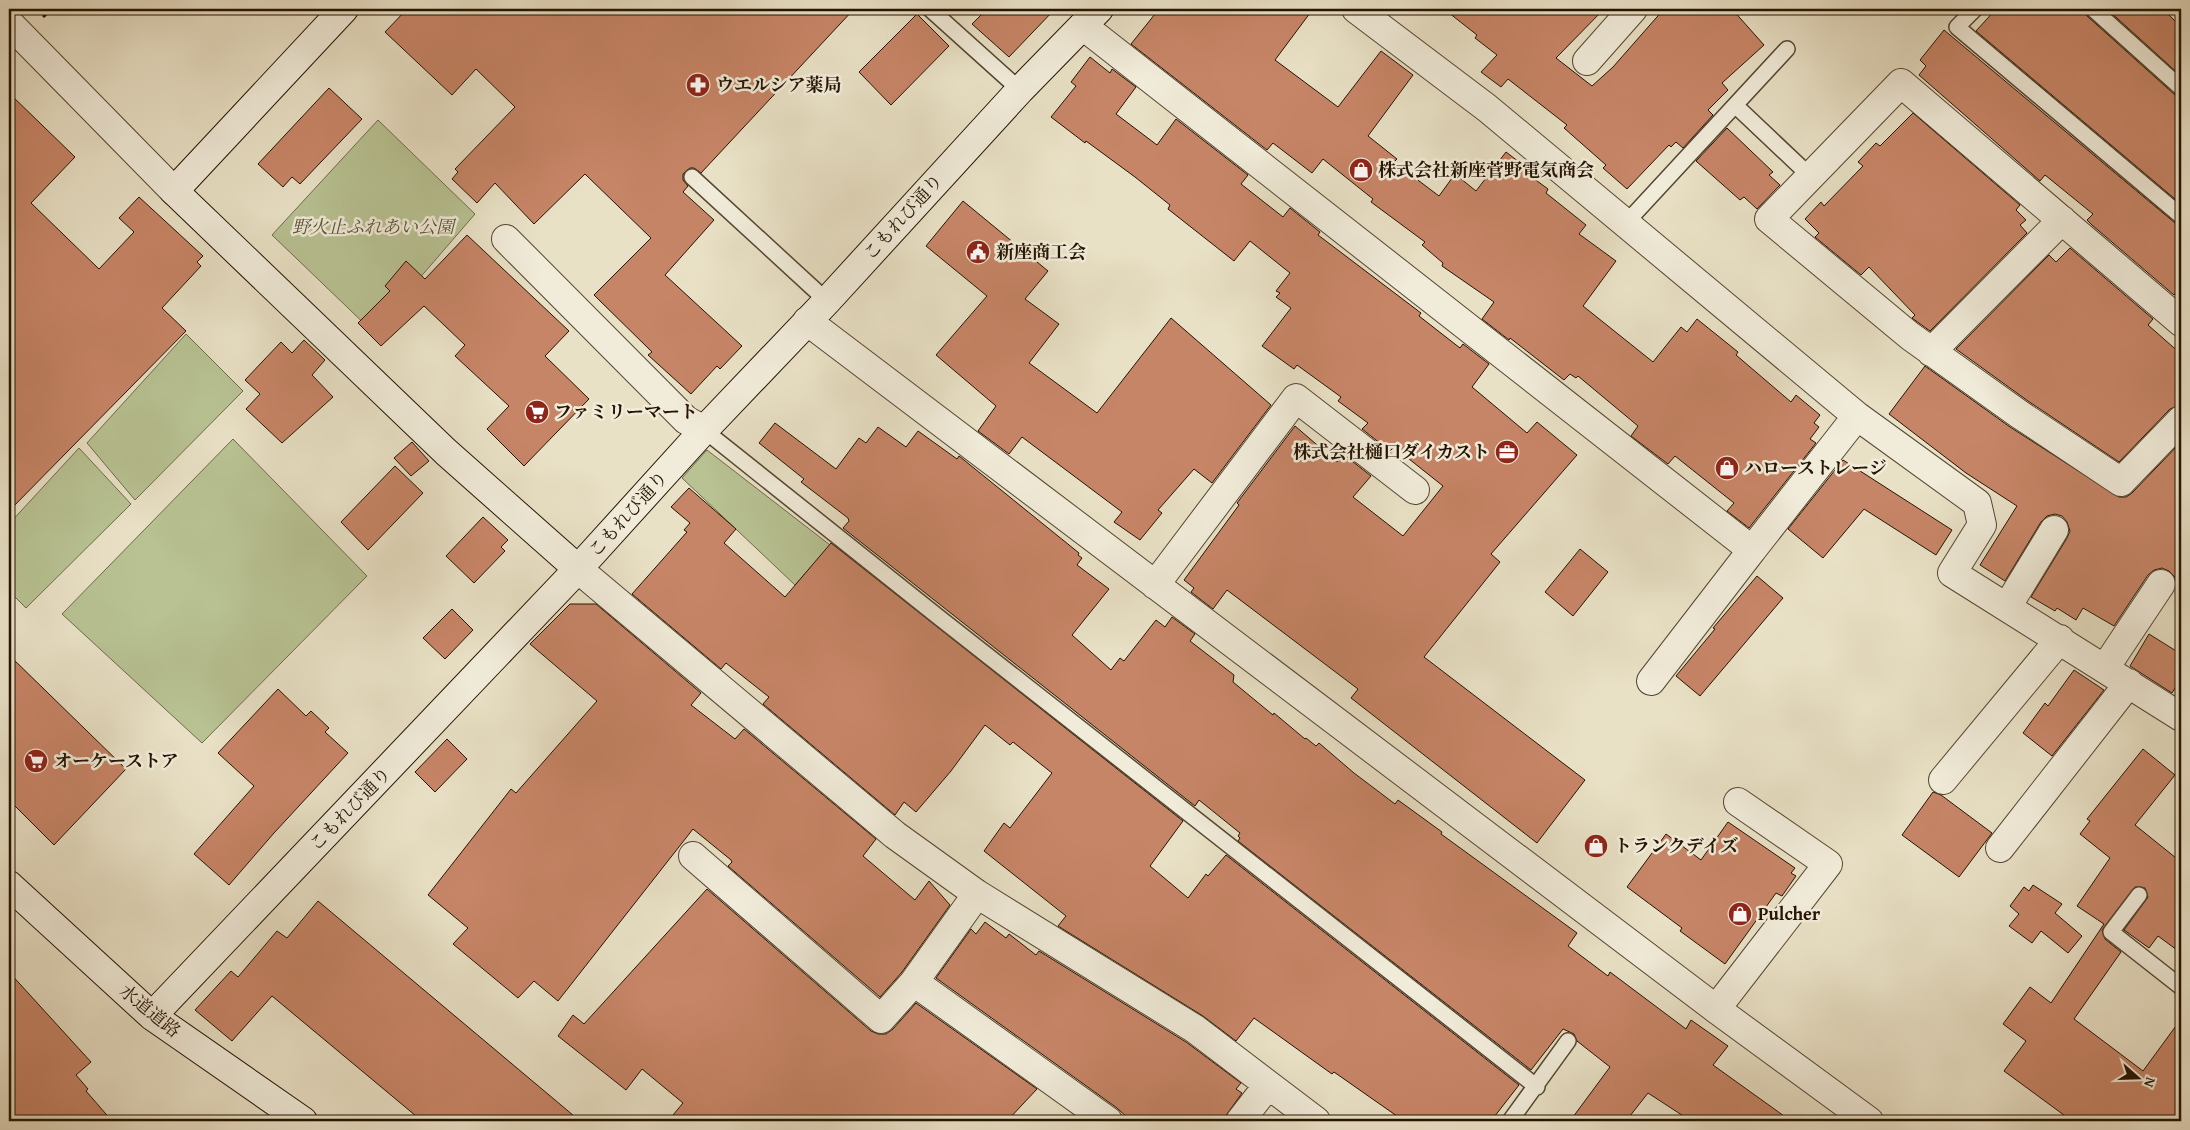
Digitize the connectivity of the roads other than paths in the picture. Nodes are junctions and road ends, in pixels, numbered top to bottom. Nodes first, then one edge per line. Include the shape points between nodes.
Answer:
1 (344, 9) edge
2 (930, 9) edge
3 (1356, 9) edge
4 (1633, 9) edge
5 (1975, 9) edge
6 (2093, 9) edge
7 (1091, 17) edge
8 (9, 23) edge
9 (1787, 49) dead end
10 (1587, 61) dead end
11 (2181, 88) edge
12 (1020, 90) junction
13 (1736, 106) junction
14 (1810, 176) junction
15 (692, 177) dead end
16 (174, 191) junction
17 (2181, 216) edge
18 (2062, 220) junction
19 (1625, 224) junction
20 (506, 239) dead end
21 (827, 301) junction
22 (806, 322) junction
23 (2181, 322) edge
24 (1931, 352) junction
25 (1857, 416) junction
26 (2181, 420) edge
27 (704, 430) junction
28 (1415, 490) dead end
29 (2054, 530) dead end
30 (1752, 550) junction
31 (578, 570) junction
32 (1154, 584) junction
33 (2161, 584) dead end
34 (2007, 608) junction
35 (2060, 639) junction
36 (2105, 668) junction
37 (1651, 681) dead end
38 (2129, 683) junction
39 (2181, 717) edge
40 (1943, 780) dead end
41 (1738, 802) dead end
42 (2000, 848) dead end
43 (693, 856) dead end
44 (9, 886) edge
45 (977, 894) junction
46 (2139, 895) dead end
47 (914, 982) junction
48 (2181, 985) edge
49 (1716, 1009) junction
50 (152, 1016) junction
51 (1568, 1041) dead end
52 (1268, 1085) junction
53 (1536, 1087) junction
54 (303, 1121) edge
55 (1108, 1121) edge
56 (1240, 1121) edge
57 (1316, 1121) edge
58 (1510, 1121) edge
59 (1869, 1121) edge

1 - 16 street
2 - 12 lane
3 - 19 street via 1487,108
4 - 10 street
5 - 17 lane via 1957,27
6 - 11 lane
7 - 12 street, こもれび通り
7 - 30 street
8 - 16 street
9 - 13 lane
12 - 21 street, こもれび通り
13 - 14 lane
13 - 19 lane
14 - 18 street via 1901,83
14 - 24 street via 1769,219
15 - 21 lane
16 - 31 street via 446,452
18 - 23 street
18 - 24 street
19 - 25 street
20 - 27 street via 686,420
21 - 22 street, こもれび通り
22 - 27 street, こもれび通り
22 - 32 street
24 - 26 street via 2121,482
25 - 30 street
25 - 34 street via 1977,503 1982,525 1952,573
27 - 31 street, こもれび通り
27 - 53 lane
28 - 32 street via 1296,398
29 - 34 street
30 - 37 street
31 - 45 street via 895,835
31 - 50 street, こもれび通り
32 - 49 street
33 - 36 street
34 - 35 street
35 - 36 street
35 - 40 street
36 - 38 street
38 - 39 street
38 - 42 street
41 - 49 street via 1828,864
43 - 47 street via 881,1019
44 - 50 street, 水道道路
45 - 47 street
45 - 52 street via 1195,1029
46 - 48 lane via 2111,932
47 - 55 street
49 - 59 street
50 - 54 street, 水道道路
51 - 53 lane
52 - 56 street
52 - 57 street
53 - 58 lane

